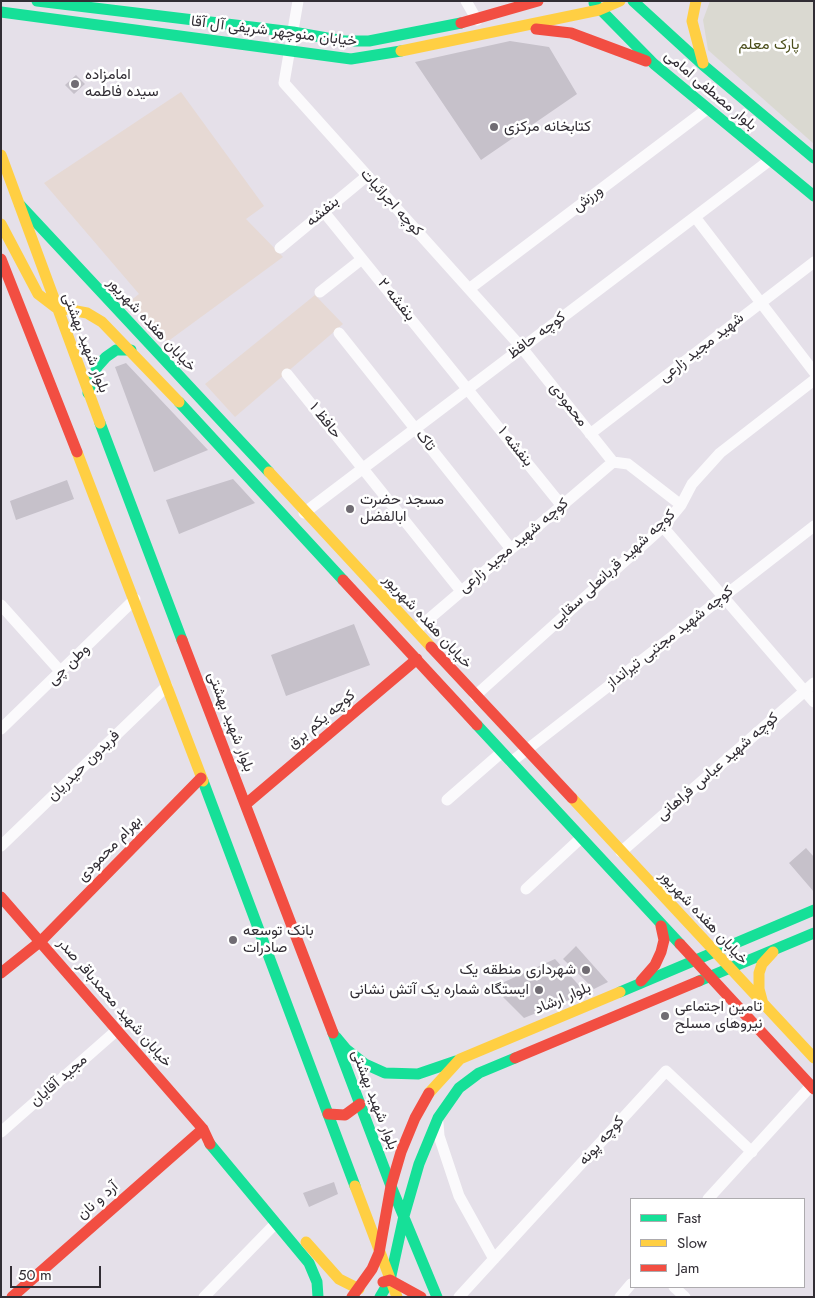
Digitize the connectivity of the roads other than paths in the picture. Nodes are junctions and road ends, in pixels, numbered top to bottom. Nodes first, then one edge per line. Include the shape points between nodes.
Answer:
1 (36, 1) edge
2 (298, 1) edge
3 (466, 1) edge
4 (505, 1) edge
5 (538, 1) edge
6 (620, 1) edge
7 (632, 1) edge
8 (696, 1) edge
9 (111, 5) edge
10 (596, 6) edge
11 (1, 12) edge
12 (477, 20) junction
13 (293, 32) junction
14 (496, 32) junction
15 (290, 50) junction
16 (654, 64) junction
17 (703, 65) junction
18 (707, 109) junction
19 (1, 155) edge
20 (814, 158) edge
21 (770, 160) junction
22 (367, 176) junction
23 (814, 196) edge
24 (20, 205) junction
25 (324, 212) junction
26 (695, 217) junction
27 (1, 224) edge
28 (280, 248) dead end
29 (1, 259) edge
30 (362, 259) junction
31 (814, 262) edge
32 (469, 289) junction
33 (320, 292) dead end
34 (761, 303) junction
35 (55, 307) junction
36 (339, 333) dead end
37 (522, 348) junction
38 (131, 350) junction
39 (814, 372) edge
40 (287, 374) dead end
41 (814, 380) edge
42 (468, 389) junction
43 (88, 393) junction
44 (415, 429) junction
45 (590, 434) junction
46 (613, 462) junction
47 (363, 468) junction
48 (681, 505) junction
49 (562, 506) junction
50 (304, 513) junction
51 (814, 526) edge
52 (663, 527) junction
53 (511, 549) junction
54 (461, 591) junction
55 (723, 596) junction
56 (135, 600) junction
57 (1, 605) edge
58 (416, 630) junction
59 (417, 659) junction
60 (61, 672) junction
61 (814, 683) edge
62 (166, 686) junction
63 (804, 691) junction
64 (475, 696) junction
65 (814, 702) edge
66 (1, 729) edge
67 (526, 750) junction
68 (502, 752) junction
69 (511, 762) junction
70 (201, 778) junction
71 (447, 800) dead end
72 (246, 804) junction
73 (581, 838) junction
74 (1, 846) edge
75 (621, 852) junction
76 (526, 888) dead end
77 (1, 897) edge
78 (814, 910) edge
79 (661, 926) junction
80 (814, 933) edge
81 (41, 941) junction
82 (776, 949) junction
83 (714, 952) junction
84 (694, 960) junction
85 (730, 968) junction
86 (1, 973) edge
87 (709, 977) junction
88 (641, 982) junction
89 (764, 1004) junction
90 (560, 1016) junction
91 (116, 1031) junction
92 (333, 1034) junction
93 (568, 1036) junction
94 (814, 1058) edge
95 (460, 1059) junction
96 (813, 1088) edge
97 (360, 1104) junction
98 (328, 1114) junction
99 (438, 1118) junction
100 (203, 1129) junction
101 (1, 1132) edge
102 (752, 1152) junction
103 (391, 1186) junction
104 (709, 1198) edge
105 (404, 1216) junction
106 (276, 1223) junction
107 (379, 1253) junction
108 (494, 1259) junction
109 (390, 1280) junction
110 (630, 1285) edge
111 (675, 1288) edge
112 (356, 1293) edge
113 (12, 1297) edge
114 (204, 1297) edge
115 (318, 1297) edge
116 (380, 1297) edge
117 (397, 1297) edge
118 (421, 1297) edge
119 (437, 1297) edge
120 (459, 1297) edge
121 (620, 1297) edge
122 (685, 1297) edge

1 - 9 main road, خیابان منوچهر شریفی آل آقا
2 - 13 street
3 - 12 street
4 - 12 main road
5 - 12 main road, خیابان منوچهر شریفی آل آقا
6 - 10 main road, خیابان منوچهر شریفی آل آقا
7 - 17 main road, بلوار مصطفی امامی
8 - 17 main road via 692,21
9 - 13 main road, خیابان منوچهر شریفی آل آقا
10 - 14 main road, خیابان منوچهر شریفی آل آقا
10 - 16 main road, بلوار مصطفی امامی
11 - 15 main road, خیابان منوچهر شریفی آل آقا
12 - 13 main road, خیابان منوچهر شریفی آل آقا via 369,42
13 - 15 street
14 - 15 main road, خیابان منوچهر شریفی آل آقا via 367,58 351,59
14 - 16 main road via 544,28 571,33
15 - 22 street, کوچه اجرائیات via 284,83
16 - 18 main road, بلوار مصطفی امامی
17 - 20 main road, بلوار مصطفی امامی
18 - 21 main road, بلوار مصطفی امامی
18 - 32 street, ورزش
19 - 24 main road, بلوار شهید بهشتی
21 - 23 main road, بلوار مصطفی امامی
21 - 26 street, کوچه حافظ
22 - 25 street, بنفشه
22 - 32 street, کوچه اجرائیات
24 - 35 main road, بلوار شهید بهشتی
24 - 50 main road, خیابان هفده شهریور
25 - 28 street, بنفشه
25 - 30 street, بنفشه ۲
26 - 34 street
26 - 37 street, کوچه حافظ
27 - 35 main road via 32,286
29 - 56 main road
30 - 33 street
30 - 42 street, بنفشه ۲
31 - 34 street, شهید مجید زارعی
32 - 37 street, کوچه اجرائیات
34 - 39 street
34 - 45 street, شهید مجید زارعی
35 - 38 main road, خیابان هفده شهریور via 87,313 102,322
35 - 43 main road, بلوار شهید بهشتی
36 - 44 street, تاک
37 - 42 street, کوچه حافظ
37 - 45 street, محمودی
38 - 43 main road via 116,350 106,356 97,367
38 - 59 main road, خیابان هفده شهریور
40 - 47 street, حافظ ۱
41 - 48 street, کوچه شهید قربانعلی سقایی via 720,453 692,484
42 - 44 street, کوچه حافظ
42 - 49 street, بنفشه ۱
43 - 72 main road, بلوار شهید بهشتی
44 - 47 street, کوچه حافظ
44 - 53 street, تاک
45 - 46 street, محمودی
46 - 48 street via 628,464
46 - 49 street, کوچه شهید مجید زارعی
47 - 50 street, کوچه حافظ
47 - 54 street, حافظ ۱
48 - 52 street, کوچه شهید قربانعلی سقایی
49 - 53 street, کوچه شهید مجید زارعی
50 - 58 main road, خیابان هفده شهریور
51 - 55 street, کوچه شهید مجتبی تیرانداز
52 - 55 street
52 - 64 street, کوچه شهید قربانعلی سقایی
53 - 54 street, کوچه شهید مجید زارعی
54 - 58 street, کوچه شهید مجید زارعی
55 - 63 street
55 - 67 street, کوچه شهید مجتبی تیرانداز
56 - 60 street, وطن چی
56 - 62 main road
57 - 60 street
58 - 64 main road, خیابان هفده شهریور
59 - 68 main road, خیابان هفده شهریور
59 - 72 main road, کوچه یکم برق
60 - 66 street, وطن چی
61 - 63 street, کوچه شهید عباس فراهانی
62 - 70 main road
62 - 74 street, فریدون حیدریان
63 - 65 street
63 - 75 street, کوچه شهید عباس فراهانی
64 - 67 main road, خیابان هفده شهریور
67 - 69 street, کوچه شهید مجتبی تیرانداز
67 - 75 main road, خیابان هفده شهریور
68 - 69 main road, خیابان هفده شهریور
68 - 71 street
69 - 73 main road, خیابان هفده شهریور
70 - 81 main road, بهرام محمودی
70 - 98 main road
72 - 92 main road, بلوار شهید بهشتی
73 - 76 street
73 - 79 main road, خیابان هفده شهریور
75 - 83 main road, خیابان هفده شهریور
77 - 81 main road, خیابان شهید محمدباقر صدر
78 - 83 main road, بلوار ارشاد
79 - 84 main road, خیابان هفده شهریور
79 - 88 main road via 664,940 661,952
80 - 82 main road
81 - 86 main road, بهرام محمودی
81 - 91 main road, خیابان شهید محمدباقر صدر
82 - 85 main road
82 - 89 main road via 762,964 759,973 759,989
83 - 84 main road, بلوار ارشاد
83 - 85 main road, خیابان هفده شهریور
84 - 87 main road, خیابان هفده شهریور
84 - 88 main road, بلوار ارشاد
85 - 87 main road
85 - 89 main road, خیابان هفده شهریور
87 - 93 main road
87 - 96 main road, خیابان هفده شهریور
88 - 90 main road, بلوار ارشاد
89 - 94 main road, خیابان هفده شهریور
90 - 93 main road
90 - 95 main road, بلوار ارشاد
91 - 100 main road, خیابان شهید محمدباقر صدر
91 - 101 street, مجید آقایان
92 - 95 main road via 364,1064 385,1073 418,1074
92 - 97 main road, بلوار شهید بهشتی
93 - 99 main road via 479,1073 459,1088
95 - 103 main road, بلوار ارشاد via 432,1088 422,1105 401,1152
96 - 102 street
97 - 98 main road via 345,1114
97 - 103 main road, بلوار شهید بهشتی
98 - 107 main road
99 - 105 main road via 419,1164
99 - 108 street via 439,1136 459,1196
100 - 106 main road, خیابان شهید محمدباقر صدر via 206,1140
100 - 112 main road, خیابان شهید محمدباقر صدر via 214,1133 323,1264
100 - 113 main road, آرد و نان
102 - 104 street
102 - 108 street, کوچه پونه via 666,1071
103 - 105 main road, بلوار شهید بهشتی
103 - 107 main road, بلوار ارشاد
105 - 109 main road
105 - 119 main road, بلوار شهید بهشتی
106 - 114 street
106 - 115 main road, خیابان شهید محمدباقر صدر via 314,1271
107 - 109 main road
107 - 112 main road
108 - 120 street, کوچه پونه
109 - 112 main road
109 - 116 main road
109 - 117 main road
109 - 118 main road
110 - 121 street
111 - 122 street

